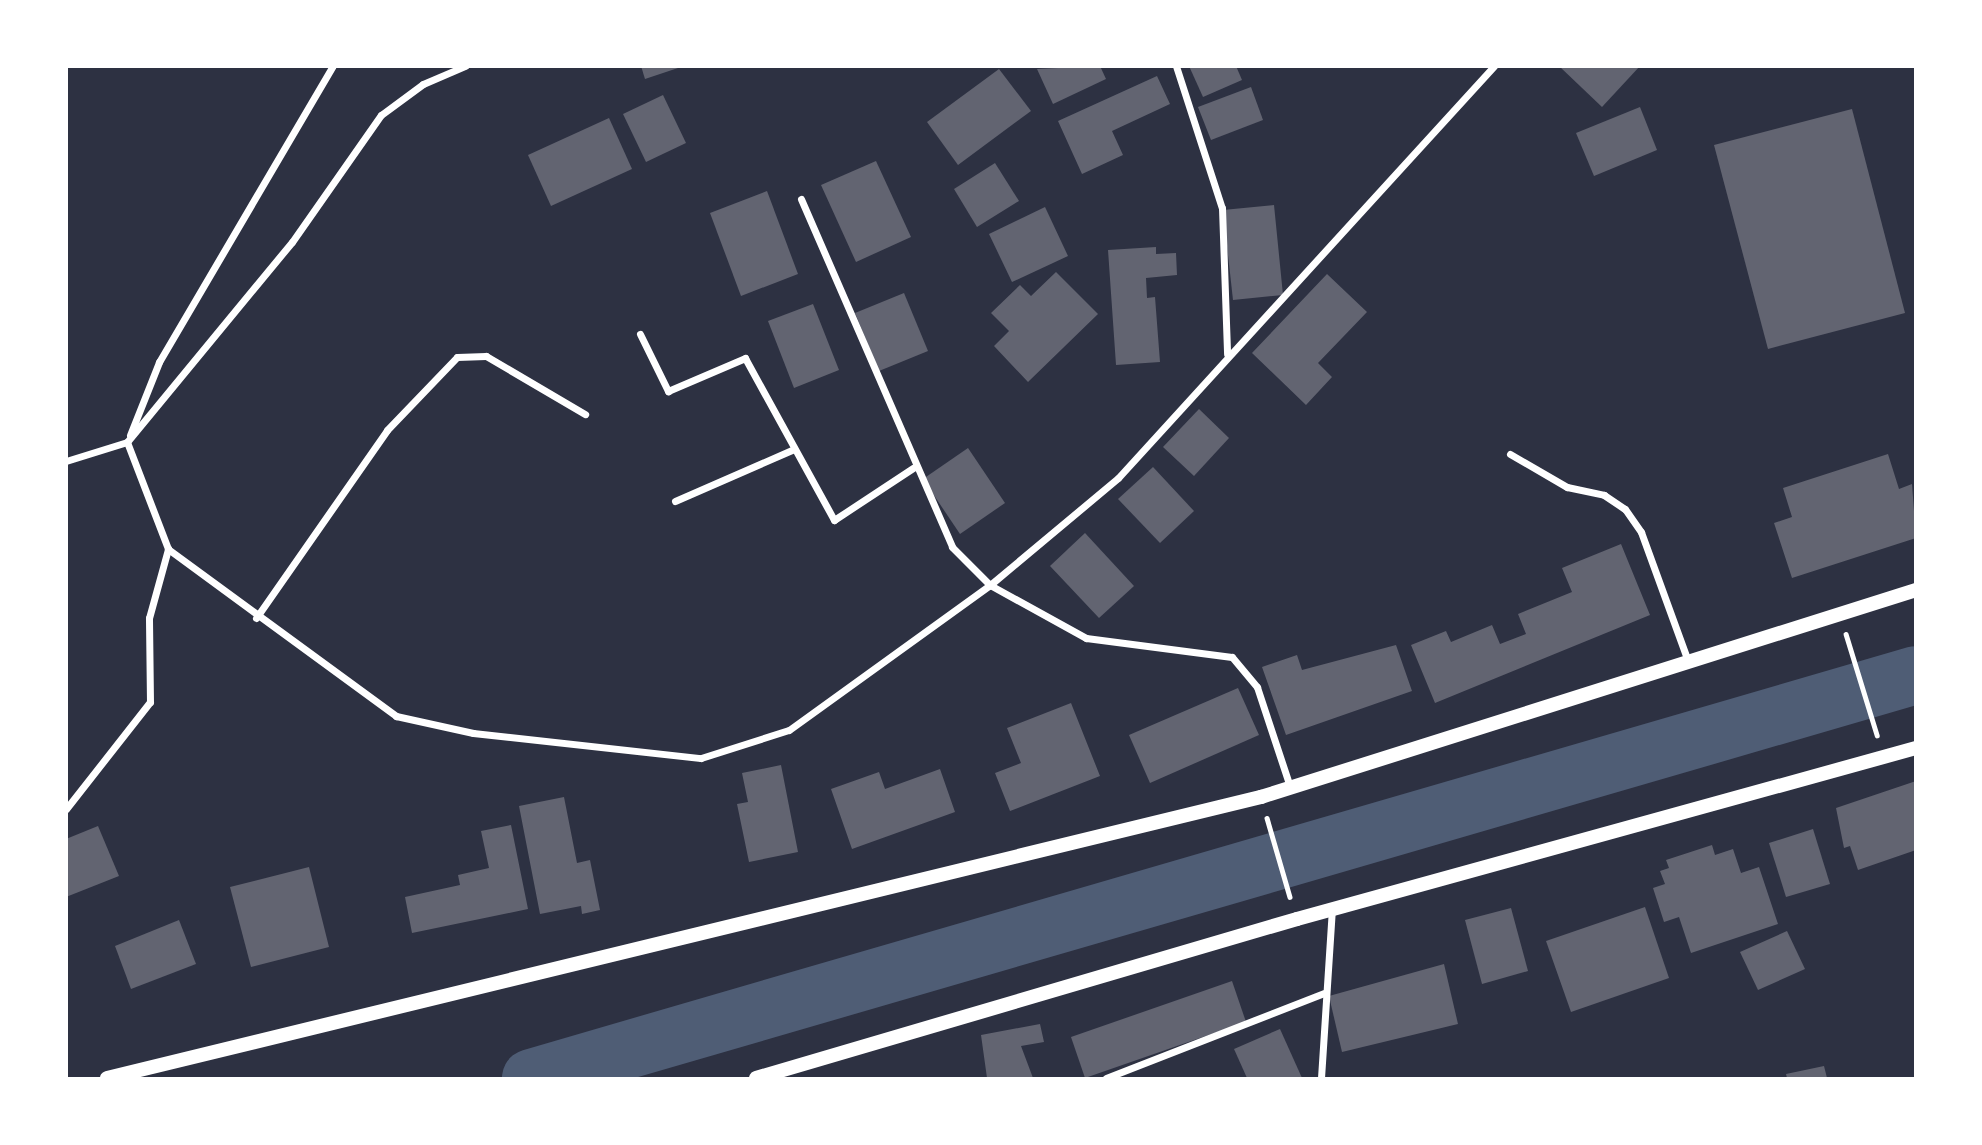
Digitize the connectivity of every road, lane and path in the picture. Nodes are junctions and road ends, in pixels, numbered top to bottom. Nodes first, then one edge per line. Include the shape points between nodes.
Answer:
1 (333, 66) edge
2 (465, 66) edge
3 (1176, 66) edge
4 (1494, 66) edge
5 (801, 199) dead end
6 (640, 334) dead end
7 (1227, 354) junction
8 (585, 414) dead end
9 (127, 442) junction
10 (794, 449) junction
11 (1510, 454) dead end
12 (66, 461) edge
13 (913, 468) junction
14 (675, 501) dead end
15 (168, 549) junction
16 (990, 585) junction
17 (1916, 590) edge
18 (256, 618) junction
19 (1853, 658) dead end
20 (1688, 661) junction
21 (1877, 735) dead end
22 (1916, 748) edge
23 (1290, 788) junction
24 (66, 809) edge
25 (1272, 834) dead end
26 (1291, 899) dead end
27 (1332, 909) junction
28 (1324, 993) junction
29 (107, 1079) edge
30 (757, 1079) edge
31 (1106, 1079) edge
32 (1321, 1079) edge

1 - 9 street via 159,362
2 - 9 street via 424,84 381,115 292,242
3 - 7 street via 1222,208
4 - 7 street
5 - 13 street
6 - 10 street via 668,391 745,358
7 - 16 street via 1118,478
8 - 18 street via 485,356 457,357 387,430
9 - 12 street
9 - 15 street
10 - 13 street via 834,520
10 - 14 street
11 - 20 street via 1567,487 1604,495 1625,509 1641,532
13 - 16 street via 952,547
15 - 18 street
15 - 24 street via 149,618 150,702
16 - 18 street via 789,730 701,758 473,733 396,716
16 - 23 street via 1086,638 1232,657 1257,687
17 - 20 main road
19 - 21 path
20 - 23 main road
22 - 27 main road
23 - 29 main road
25 - 26 path
27 - 28 street
27 - 30 main road
28 - 31 street
28 - 32 street

